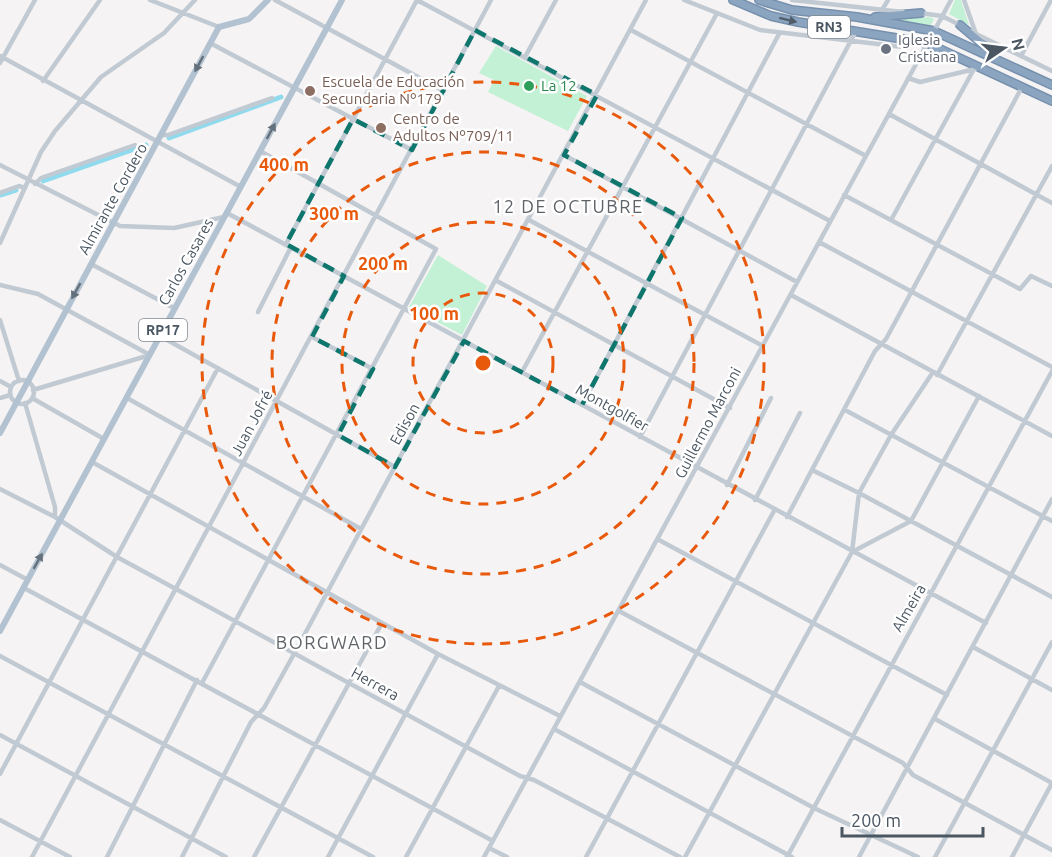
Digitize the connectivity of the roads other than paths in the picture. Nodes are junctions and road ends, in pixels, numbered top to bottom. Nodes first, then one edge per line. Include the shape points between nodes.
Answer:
1 (36, 0) edge
2 (100, 0) edge
3 (150, 0) edge
4 (195, 0) edge
5 (268, 0) edge
6 (275, 0) edge
7 (342, 0) edge
8 (419, 0) edge
9 (491, 0) edge
10 (556, 0) edge
11 (646, 0) edge
12 (684, 0) edge
13 (733, 0) edge
14 (759, 0) edge
15 (792, 0) edge
16 (888, 0) edge
17 (951, 0) edge
18 (964, 0) edge
19 (1051, 0) edge
20 (827, 2) edge
21 (882, 10) junction
22 (184, 12) junction
23 (921, 13) junction
24 (716, 15) junction
25 (942, 16) junction
26 (858, 17) junction
27 (960, 25) junction
28 (219, 27) junction
29 (326, 28) junction
30 (475, 30) junction
31 (631, 30) junction
32 (856, 31) junction
33 (934, 31) junction
34 (779, 34) junction
35 (976, 34) junction
36 (852, 42) junction
37 (210, 43) junction
38 (927, 43) junction
39 (903, 47) dead end
40 (1021, 56) junction
41 (2, 57) edge
42 (525, 57) junction
43 (384, 59) junction
44 (690, 61) junction
45 (0, 63) edge
46 (1007, 63) junction
47 (974, 69) junction
48 (1052, 71) edge
49 (990, 72) junction
50 (908, 78) junction
51 (43, 81) junction
52 (1052, 85) edge
53 (1022, 87) junction
54 (294, 88) junction
55 (444, 91) junction
56 (748, 94) junction
57 (597, 95) junction
58 (272, 98) dead end
59 (80, 100) junction
60 (1052, 101) edge
61 (889, 114) junction
62 (353, 119) junction
63 (808, 125) junction
64 (655, 128) junction
65 (161, 135) junction
66 (935, 140) junction
67 (157, 142) junction
68 (135, 145) dead end
69 (412, 150) junction
70 (260, 151) junction
71 (564, 155) junction
72 (866, 156) junction
73 (714, 159) junction
74 (982, 164) junction
75 (0, 165) edge
76 (1052, 166) edge
77 (29, 181) junction
78 (319, 182) junction
79 (35, 184) junction
80 (241, 187) junction
81 (624, 187) junction
82 (26, 188) junction
83 (773, 190) junction
84 (0, 193) edge
85 (1036, 194) junction
86 (844, 195) junction
87 (1052, 203) edge
88 (378, 214) junction
89 (226, 215) junction
90 (682, 218) junction
91 (529, 220) junction
92 (891, 220) junction
93 (830, 221) junction
94 (112, 224) junction
95 (819, 242) junction
96 (0, 243) edge
97 (288, 245) junction
98 (937, 245) junction
99 (740, 250) junction
100 (588, 252) junction
101 (91, 264) junction
102 (992, 274) junction
103 (344, 276) junction
104 (497, 281) junction
105 (797, 282) junction
106 (647, 284) junction
107 (0, 285) edge
108 (1052, 286) edge
109 (912, 291) junction
110 (790, 295) junction
111 (174, 308) junction
112 (66, 309) junction
113 (405, 309) junction
114 (258, 312) dead end
115 (555, 313) junction
116 (705, 315) junction
117 (0, 320) edge
118 (966, 320) junction
119 (160, 336) junction
120 (312, 337) junction
121 (464, 341) junction
122 (881, 344) junction
123 (614, 345) junction
124 (763, 346) junction
125 (150, 355) junction
126 (218, 368) junction
127 (373, 369) junction
128 (1052, 369) edge
129 (522, 372) junction
130 (935, 373) junction
131 (672, 377) junction
132 (0, 381) edge
133 (19, 381) junction
134 (28, 382) junction
135 (11, 387) junction
136 (33, 390) junction
137 (10, 395) junction
138 (979, 396) junction
139 (32, 398) junction
140 (127, 398) junction
141 (771, 398) dead end
142 (0, 399) edge
143 (277, 401) junction
144 (16, 403) junction
145 (25, 403) junction
146 (582, 405) junction
147 (730, 408) junction
148 (845, 410) junction
149 (800, 413) dead end
150 (1025, 422) junction
151 (185, 429) junction
152 (0, 433) edge
153 (338, 435) junction
154 (891, 435) junction
155 (1052, 436) edge
156 (640, 437) junction
157 (104, 439) junction
158 (92, 462) junction
159 (244, 463) junction
160 (944, 463) junction
161 (395, 467) junction
162 (697, 469) junction
163 (812, 471) junction
164 (727, 485) junction
165 (990, 488) junction
166 (0, 489) edge
167 (859, 493) junction
168 (150, 494) junction
169 (304, 496) junction
170 (1052, 499) edge
171 (755, 500) junction
172 (774, 511) junction
173 (1043, 516) junction
174 (55, 517) junction
175 (787, 517) junction
176 (911, 521) junction
177 (1052, 521) edge
178 (60, 522) junction
179 (210, 527) junction
180 (361, 529) junction
181 (659, 540) junction
182 (958, 547) junction
183 (852, 552) junction
184 (117, 558) junction
185 (269, 559) junction
186 (0, 565) edge
187 (1012, 576) junction
188 (28, 580) junction
189 (736, 582) junction
190 (24, 588) junction
191 (176, 590) junction
192 (328, 591) junction
193 (931, 594) junction
194 (1052, 597) edge
195 (619, 611) junction
196 (83, 620) junction
197 (235, 622) junction
198 (382, 623) junction
199 (813, 623) junction
200 (986, 623) junction
201 (0, 631) edge
202 (1052, 642) edge
203 (973, 647) junction
204 (142, 651) junction
205 (697, 652) junction
206 (294, 654) junction
207 (438, 654) junction
208 (0, 656) edge
209 (891, 665) junction
210 (1032, 679) junction
211 (200, 681) junction
212 (50, 682) junction
213 (580, 682) junction
214 (350, 683) junction
215 (499, 686) junction
216 (1052, 690) edge
217 (775, 695) junction
218 (947, 695) junction
219 (109, 713) junction
220 (259, 714) junction
221 (405, 714) junction
222 (560, 716) junction
223 (934, 719) junction
224 (657, 724) junction
225 (554, 729) junction
226 (0, 735) edge
227 (852, 736) junction
228 (165, 743) junction
229 (16, 744) junction
230 (315, 745) junction
231 (466, 747) junction
232 (993, 750) junction
233 (737, 766) junction
234 (908, 769) junction
235 (632, 771) junction
236 (0, 774) edge
237 (222, 775) junction
238 (371, 775) junction
239 (75, 776) junction
240 (527, 778) junction
241 (1052, 783) edge
242 (965, 803) junction
243 (281, 806) junction
244 (133, 807) junction
245 (814, 808) junction
246 (432, 809) junction
247 (710, 813) junction
248 (606, 819) junction
249 (0, 820) edge
250 (871, 836) junction
251 (1024, 836) junction
252 (191, 838) junction
253 (338, 838) junction
254 (40, 841) junction
255 (493, 841) junction
256 (489, 848) junction
257 (1052, 850) edge
258 (789, 856) edge
259 (32, 857) edge
260 (70, 857) edge
261 (107, 857) edge
262 (182, 857) edge
263 (226, 857) edge
264 (254, 857) edge
265 (328, 857) edge
266 (373, 857) edge
267 (406, 857) edge
268 (484, 857) edge
269 (507, 857) edge
270 (586, 857) edge
271 (680, 857) edge
272 (685, 857) edge
273 (859, 857) edge
274 (918, 857) edge
275 (935, 857) edge
276 (1012, 857) edge

1 - 41 street
2 - 51 street
3 - 22 street
4 - 22 street
5 - 28 main road via 249,19
6 - 29 street
7 - 29 main road, Carlos Casares / RP17
8 - 30 street
8 - 43 street
9 - 30 street, Juan Jofré
10 - 42 street
11 - 31 street, Edison
12 - 24 street
13 -> 32 highway, RN3 via 784,19
14 - 26 highway, RN3 via 792,10
15 - 20 street
16 - 21 street
17 - 25 street, Guillermo Marconi
18 - 35 street
19 - 40 street
20 - 21 street
21 - 23 street
22 - 28 street
22 - 59 street via 159,37 114,66
23 - 25 street
23 - 26 highway
24 - 34 street
24 - 44 street
25 - 27 street
25 - 33 street, Guillermo Marconi
26 - 33 highway, RN3
27 - 35 street
27 - 46 highway, RN3
28 - 37 main road, Almirante Cordero
29 - 43 street
29 - 54 main road, Carlos Casares / RP17
30 - 42 street
30 - 55 street, Juan Jofré
31 - 44 street
31 - 57 street, Edison
32 - 36 street
32 - 38 highway, RN3
33 - 38 street, Guillermo Marconi
33 - 46 highway, RN3
34 - 36 street
34 - 56 street
35 - 40 street
36 - 39 street
36 - 63 street
37 - 54 street
37 -> 65 main road, Almirante Cordero
38 - 49 highway, RN3
38 - 50 street, Guillermo Marconi
40 - 48 street
41 - 45 street
41 - 51 street
42 - 57 street
43 - 55 street
43 - 62 street
44 - 56 street
44 - 64 street
46 - 52 highway, RN3
47 - 49 street
47 - 50 street via 920,81
47 - 66 street
49 - 53 highway, RN3
50 - 61 street, Guillermo Marconi
51 - 59 street
53 - 60 highway, RN3
53 - 74 street
54 - 62 street
70 -> 54 main road, Carlos Casares / RP17
55 - 69 street, Juan Jofré
56 - 63 street
56 - 73 street
57 - 64 street
57 - 71 street, Edison
58 - 65 street
59 - 67 street
59 - 77 street via 51,136
61 - 66 street
61 - 72 street, Guillermo Marconi
62 - 69 street
62 - 78 street
63 - 72 street
63 - 83 street
64 - 73 street
64 - 81 street
65 - 67 main road, Almirante Cordero
66 - 74 street
66 - 92 street
67 - 80 street
67 - 94 main road, Almirante Cordero
68 - 79 street via 41,178
69 - 88 street, Juan Jofré
70 - 78 street
70 - 80 main road, Carlos Casares / RP17
71 - 81 street
71 - 91 street, Edison
72 - 86 street, Guillermo Marconi
73 - 83 street
73 - 90 street
74 - 85 street
74 - 98 street
75 - 77 street
76 - 85 street
77 - 79 street
77 - 82 street
78 - 88 street
78 - 97 street
79 - 94 street
80 - 89 main road, Carlos Casares / RP17
81 - 90 street
81 - 100 street
82 - 84 street via 19,186
82 - 96 street
83 - 93 street
83 - 99 street
85 - 87 street
85 - 102 street
86 - 92 street
86 - 93 street, Guillermo Marconi
88 - 103 street, Juan Jofré
88 - 113 street via 436,249
89 - 94 street via 190,226 162,229
89 - 97 street, Montgolfier
89 - 111 main road, Carlos Casares / RP17
90 - 99 street
90 - 106 street
91 - 100 street
91 - 104 street, Edison
92 - 98 street
93 - 95 street, Guillermo Marconi
94 - 101 main road, Almirante Cordero
95 - 105 street, Guillermo Marconi
95 - 109 street
97 - 103 street, Montgolfier
97 - 114 street
98 - 102 street
98 - 109 street
99 - 105 street
99 - 116 street
100 - 106 street
100 - 115 street
101 - 111 street
101 -> 112 main road, Almirante Cordero
102 - 108 street via 1020,290 1031,276
102 - 118 street
103 - 113 street, Montgolfier
103 - 120 street, Juan Jofré
104 - 115 street
104 - 121 street, Edison
105 - 110 street, Guillermo Marconi
106 - 116 street
106 - 123 street
107 - 112 street via 29,290
109 - 118 street
109 - 122 street
110 - 122 street
110 - 124 street, Guillermo Marconi
111 - 119 main road, Carlos Casares / RP17
112 - 125 street
112 - 134 main road, Almirante Cordero
113 - 121 street, Montgolfier
113 - 127 street
115 - 123 street
115 - 129 street
116 - 124 street
116 - 131 street
117 - 133 street
118 - 128 street
118 - 130 street
119 - 125 main road, Carlos Casares / RP17
119 - 126 street
120 - 127 street
120 - 143 street, Juan Jofré
121 - 129 street, Montgolfier
121 - 161 street, Edison
122 - 130 street
122 - 148 street
123 - 131 street
123 - 146 street
124 - 147 street, Guillermo Marconi
125 - 136 street
125 - 140 main road, Carlos Casares / RP17
126 - 143 street
126 - 151 street
127 - 153 street
128 - 150 street, Almeira
129 - 146 street, Montgolfier
130 - 138 street
130 - 154 street
131 - 147 street
131 - 156 street
132 - 135 street
133 - 134 street
133 - 135 street
134 - 136 street
134 - 144 main road, Almirante Cordero
135 - 137 street
136 - 139 street
137 - 142 street
137 - 144 street
138 - 150 street
138 - 160 street
139 - 145 street
139 - 157 street
140 - 151 street
140 - 157 main road, Carlos Casares / RP17
141 - 164 street
143 - 153 street
143 - 159 street, Juan Jofré
144 - 145 street
144 - 152 main road, Almirante Cordero
145 - 174 street
146 - 156 street, Montgolfier
147 - 162 street, Guillermo Marconi
148 - 154 street
148 - 163 street
149 - 171 street
150 - 155 street
150 - 165 street, Almeira
151 - 159 street
151 - 168 street
153 - 161 street
153 - 169 street
154 - 160 street
154 - 167 street
156 - 162 street, Montgolfier
157 - 158 main road, Carlos Casares / RP17
158 - 168 street
158 - 178 main road, Carlos Casares / RP17
159 - 169 street
159 - 179 street, Juan Jofré
160 - 165 street
160 - 176 street
161 - 180 street, Edison
162 - 164 street, Montgolfier
162 - 181 street, Guillermo Marconi
163 - 167 street
163 - 175 street
164 - 171 street, Montgolfier
165 - 173 street
165 - 182 street, Almeira
166 - 174 street, Herrera
167 - 176 street
167 - 183 street
168 - 179 street
168 - 184 street
169 - 180 street
169 - 185 street
170 - 173 street
171 - 172 street, Montgolfier
172 - 175 street, Montgolfier
172 - 189 street
173 - 177 street
173 - 187 street
174 - 178 street, Herrera
175 - 183 street, Montgolfier
176 - 182 street
176 - 183 street
178 - 184 street, Herrera
188 -> 178 main road, Carlos Casares / RP17
179 - 185 street
179 - 191 street, Juan Jofré
180 - 192 street, Edison
181 - 189 street
181 - 195 street, Guillermo Marconi
182 - 187 street
182 - 193 street, Almeira
183 - 193 street, Montgolfier
183 - 199 street
184 - 191 street, Herrera
184 - 196 street
185 - 192 street
185 - 197 street
186 - 188 street
187 - 194 street
187 - 200 street
188 - 190 main road, Carlos Casares / RP17
189 - 199 street
189 - 205 street
190 - 196 street
190 - 201 main road, Carlos Casares / RP17
191 - 197 street, Herrera
191 - 204 street, Juan Jofré
192 - 198 street
192 - 206 street, Edison
193 - 200 street, Montgolfier
193 - 209 street, Almeira
195 - 205 street
195 - 213 street, Guillermo Marconi
196 - 204 street
196 - 212 street
197 - 206 street, Herrera
197 - 211 street
198 - 207 street
198 - 214 street
199 - 209 street
199 - 217 street
200 - 203 street
202 - 210 street
203 - 210 street
203 - 218 street
204 - 211 street
204 - 219 street, Juan Jofré
205 - 217 street
205 - 224 street
206 - 214 street, Herrera
206 - 220 street, Edison
207 - 215 street
207 - 221 street
208 - 212 street
209 - 218 street
209 - 227 street, Almeira
210 - 216 street
210 - 232 street
211 - 220 street
211 - 228 street
212 - 219 street
212 - 229 street
213 - 222 street, Guillermo Marconi
213 - 224 street
214 - 221 street, Herrera
214 - 230 street
215 - 222 street via 512,689
215 - 231 street
217 - 227 street
217 - 233 street
218 - 223 street
219 - 228 street
219 - 239 street, Juan Jofré
220 - 230 street
220 - 237 street, Edison
221 - 231 street, Herrera
221 - 238 street
222 - 225 street, Guillermo Marconi
223 - 232 street
223 - 234 street
224 - 233 street
224 - 235 street
225 - 235 street
225 - 240 street, Guillermo Marconi
226 - 229 street
227 - 234 street
227 - 245 street, Almeira
228 - 237 street
228 - 244 street
229 - 236 street
229 - 239 street
230 - 238 street
230 - 243 street
231 - 240 street, Herrera
231 - 246 street
232 - 241 street
232 - 242 street
233 - 245 street
233 - 247 street
234 - 242 street
234 - 250 street
235 - 247 street
235 - 248 street
237 - 243 street
237 - 252 street, Edison
238 - 246 street
238 - 253 street
239 - 244 street
239 - 254 street, Juan Jofré
240 - 248 street, Herrera
240 - 255 street, Guillermo Marconi
241 - 251 street
242 - 251 street
242 - 275 street
243 - 253 street
243 - 264 street
244 - 252 street
244 - 261 street
245 - 250 street
245 - 258 street, Almeira
246 - 255 street
246 - 267 street
247 - 258 street
247 - 272 street
248 - 270 street
248 - 271 street, Herrera
249 - 254 street
250 - 273 street
250 - 274 street
251 - 257 street
251 - 276 street
252 - 262 street, Edison
252 - 263 street
253 - 265 street
253 - 266 street
254 - 259 street, Juan Jofré
254 - 260 street
255 - 256 street, Guillermo Marconi
256 - 268 street, Guillermo Marconi
256 - 269 street

